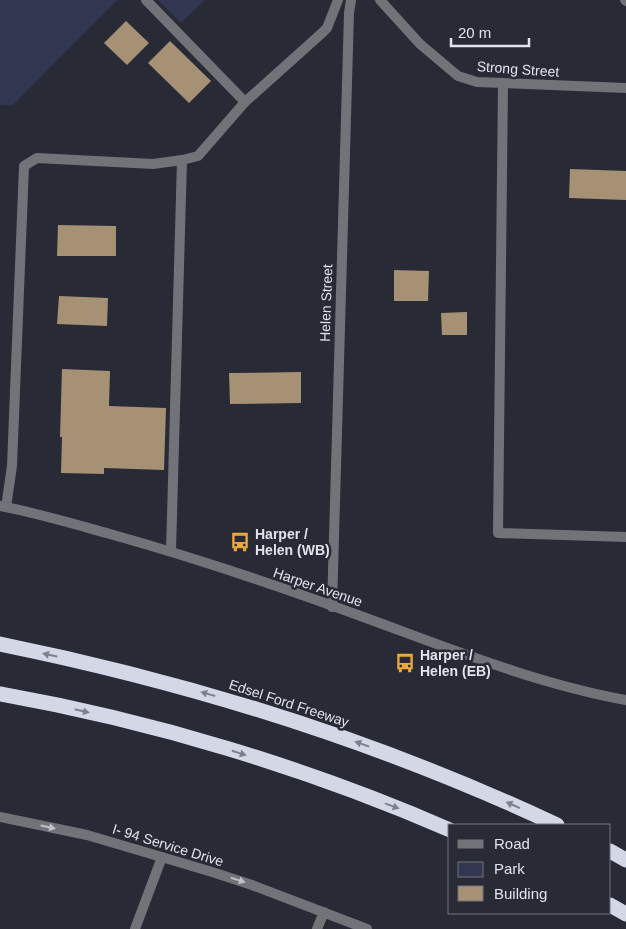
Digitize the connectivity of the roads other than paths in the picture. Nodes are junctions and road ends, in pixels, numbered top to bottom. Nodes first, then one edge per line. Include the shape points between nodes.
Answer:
1 (146, 0) edge
2 (338, 0) edge
3 (351, 0) edge
4 (380, 0) edge
5 (503, 84) junction
6 (626, 88) edge
7 (245, 102) junction
8 (182, 160) junction
9 (3, 506) edge
10 (626, 537) edge
11 (171, 551) junction
12 (332, 607) junction
13 (0, 644) edge
14 (0, 694) edge
15 (626, 700) edge
16 (0, 817) edge
17 (555, 824) edge
18 (448, 829) edge
19 (611, 852) edge
20 (162, 857) junction
21 (626, 860) edge
22 (611, 906) edge
23 (324, 912) junction
24 (626, 914) edge
25 (135, 929) edge
26 (317, 929) edge
27 (367, 929) edge

1 - 7 street
2 - 7 street via 327,28
3 - 12 street, Helen Street
4 - 5 street, Strong Street via 420,44 458,76 477,82
5 - 6 street, Strong Street
5 - 10 street via 498,534
7 - 8 street via 198,156
8 - 9 street via 141,164 37,158 24,166 12,466
8 - 11 street
9 - 11 street, Harper Avenue
11 - 12 street, Harper Avenue
12 - 15 street, Harper Avenue via 553,683
17 -> 13 highway, Edsel Ford Freeway via 449,777 310,726 156,680
14 -> 18 highway via 122,720 214,745 290,769
16 -> 20 street, I- 94 Service Drive via 87,835
19 - 21 highway
20 -> 23 street, I- 94 Service Drive
20 - 25 street
22 - 24 highway
23 - 26 street
23 - 27 street, I- 94 Service Drive

